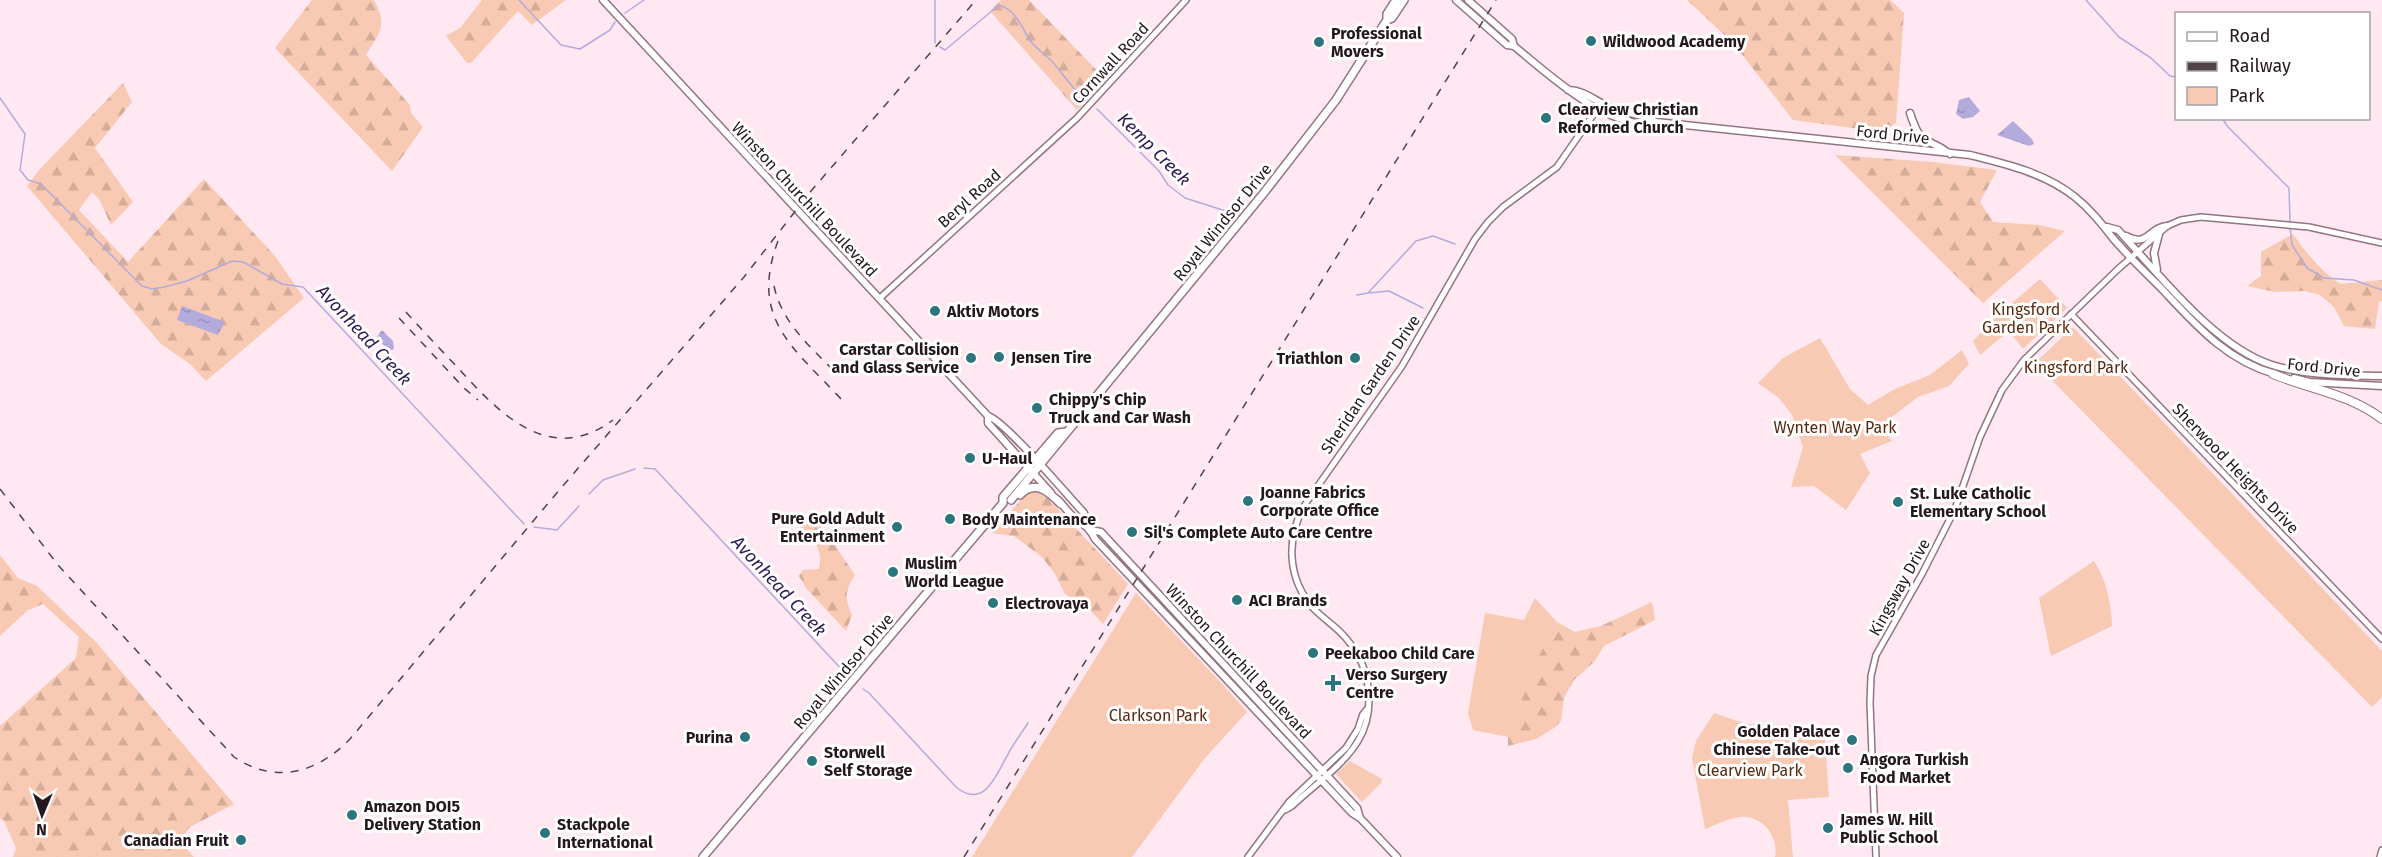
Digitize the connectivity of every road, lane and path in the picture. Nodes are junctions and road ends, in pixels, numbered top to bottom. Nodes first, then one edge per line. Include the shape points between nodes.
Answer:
1 (603, 0) edge
2 (1186, 0) edge
3 (1396, 0) edge
4 (1404, 0) edge
5 (1456, 0) edge
6 (1468, 0) edge
7 (1387, 20) junction
8 (1514, 46) junction
9 (1599, 106) junction
10 (1910, 113) dead end
11 (1077, 118) joint
12 (1951, 154) junction
13 (2167, 226) junction
14 (2107, 227) junction
15 (2120, 232) junction
16 (2159, 234) junction
17 (2382, 243) edge
18 (2138, 252) junction
19 (2132, 258) junction
20 (2158, 273) junction
21 (879, 298) junction
22 (2071, 314) junction
23 (2273, 374) junction
24 (2382, 376) edge
25 (2382, 386) edge
26 (988, 416) junction
27 (2382, 419) edge
28 (1066, 432) junction
29 (1035, 460) junction
30 (1040, 466) junction
31 (1028, 468) junction
32 (1034, 474) junction
33 (1011, 500) junction
34 (1003, 503) junction
35 (1061, 504) junction
36 (1082, 521) junction
37 (1090, 530) junction
38 (2382, 639) edge
39 (1325, 772) junction
40 (1318, 778) junction
41 (1360, 818) junction
42 (2382, 850) edge
43 (703, 857) edge
44 (1248, 857) edge
45 (1397, 857) edge
46 (1876, 857) edge
47 (2379, 857) edge

1 - 21 main road, Winston Churchill Boulevard
2 - 11 street, Cornwall Road
3 - 7 main road, Royal Windsor Drive
4 - 7 main road, Royal Windsor Drive
5 - 8 main road, Ford Drive via 1507,45
6 - 8 main road, Ford Drive via 1512,39
7 - 28 main road, Royal Windsor Drive via 1336,100 1263,194
8 - 9 main road, Ford Drive via 1574,96
9 - 12 main road, Ford Drive via 1656,122
9 - 39 street, Sheridan Garden Drive via 1557,167 1503,207 1475,239 1402,366 1297,519 1291,550 1298,584 1313,608 1348,640 1367,683 1367,722 1348,755
10 - 12 main road via 1916,133 1924,141
11 - 21 street, Beryl Road
12 - 14 main road, Ford Drive via 2003,163 2050,181 2073,195
13 - 15 main road via 2138,240
13 - 16 street, Kingsway Drive
13 - 17 street via 2201,217 2300,226
14 - 15 main road, Ford Drive
14 - 19 main road, Ford Drive
15 - 18 main road, Ford Drive
16 - 18 street, Kingsway Drive
16 - 20 main road via 2154,253
18 - 19 street, Kingsway Drive
18 - 20 main road, Ford Drive
19 - 22 street, Kingsway Drive
19 - 23 main road, Ford Drive via 2216,344 2234,357
20 - 24 main road, Ford Drive via 2210,328 2250,356 2297,371
21 - 26 main road, Winston Churchill Boulevard
22 - 38 street, Sherwood Heights Drive
22 - 46 street, Kingsway Drive via 2024,360 2002,390 1980,437 1955,508 1876,655 1870,703
23 - 25 main road, Ford Drive via 2309,382
23 - 27 highway via 2368,408
26 - 29 main road, Winston Churchill Boulevard
26 - 31 main road, Winston Churchill Boulevard via 988,423
28 - 29 main road, Royal Windsor Drive via 1058,433
28 - 30 main road, Royal Windsor Drive
29 - 30 main road, Winston Churchill Boulevard
29 - 31 main road, Royal Windsor Drive
30 - 32 main road, Royal Windsor Drive
30 - 36 main road, Winston Churchill Boulevard via 1084,513
31 - 32 main road, Winston Churchill Boulevard
31 - 34 main road, Royal Windsor Drive via 1003,497
32 - 33 main road, Royal Windsor Drive
32 - 35 main road, Winston Churchill Boulevard
33 - 34 main road, Royal Windsor Drive
33 - 35 main road via 1027,489 1039,487
34 - 43 main road, Royal Windsor Drive
35 - 36 main road, Winston Churchill Boulevard
36 - 37 main road, Winston Churchill Boulevard
37 - 39 main road, Winston Churchill Boulevard via 1101,532
37 - 40 main road, Winston Churchill Boulevard
39 - 40 street, Sheridan Garden Drive
39 - 41 main road, Winston Churchill Boulevard via 1358,808
40 - 41 main road, Winston Churchill Boulevard
40 - 44 street, Sheridan Garden Drive via 1289,802
41 - 45 main road, Winston Churchill Boulevard
42 - 47 street

